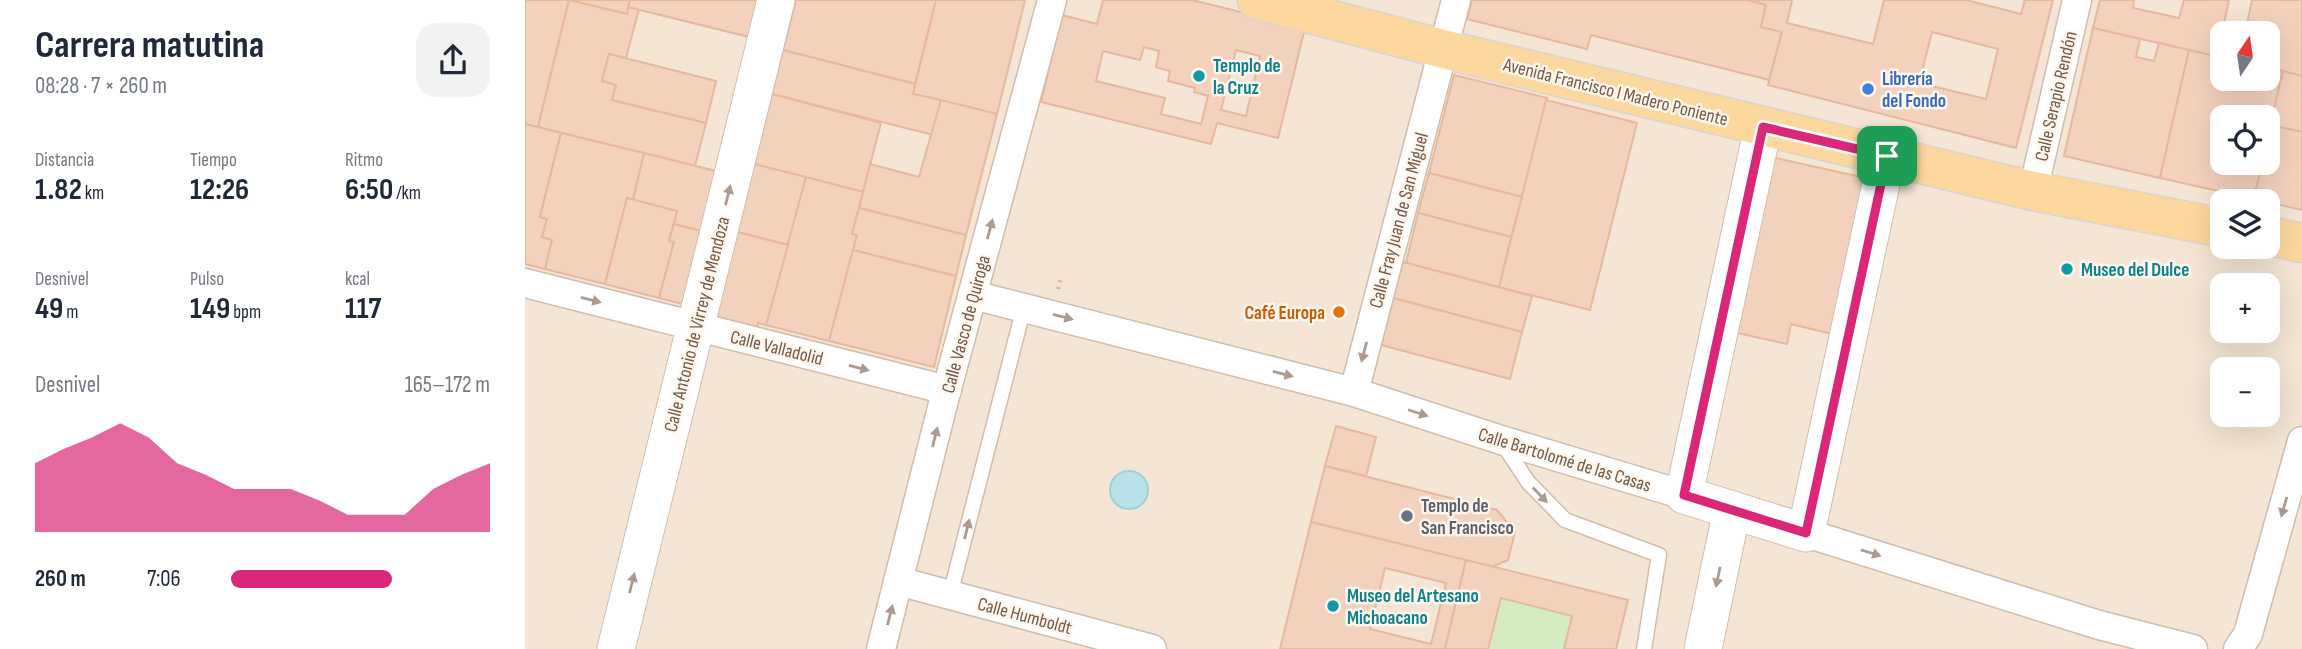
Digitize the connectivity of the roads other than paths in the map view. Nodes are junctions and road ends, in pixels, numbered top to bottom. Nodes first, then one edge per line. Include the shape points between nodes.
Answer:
1 (776, 0) edge
2 (1052, 0) edge
3 (1257, 0) edge
4 (1456, 0) edge
5 (2077, 0) edge
6 (1443, 49) junction
7 (1763, 127) junction
8 (1887, 156) junction
9 (2033, 191) junction
10 (2210, 225) edge
11 (2280, 238) edge
12 (2302, 243) edge
13 (525, 284) edge
14 (973, 295) junction
15 (1024, 307) junction
16 (695, 326) junction
17 (947, 390) junction
18 (1354, 392) junction
19 (1501, 440) junction
20 (2302, 441) edge
21 (1684, 495) junction
22 (1732, 510) junction
23 (1806, 533) junction
24 (898, 581) junction
25 (950, 595) junction
26 (2097, 637) edge
27 (616, 649) edge
28 (881, 649) edge
29 (1152, 649) edge
30 (1644, 649) edge
31 (1703, 649) edge
32 (2193, 649) edge
33 (2238, 649) edge

16 -> 1 street, Calle Antonio de Virrey de Mendoza
14 -> 2 street, Calle Vasco de Quiroga
3 - 6 main road, Avenida Francisco I Madero Poniente
4 - 6 street, Calle Fray Juan de San Miguel
5 - 9 street, Calle Serapio Rendón
6 - 7 main road, Avenida Francisco I Madero Poniente
6 -> 18 street, Calle Fray Juan de San Miguel
7 - 8 main road, Avenida Francisco I Madero Poniente
7 - 21 street
8 - 9 main road, Avenida Francisco I Madero Poniente
8 - 23 street
9 - 10 main road, Avenida Francisco I Madero Poniente
11 - 12 main road
13 -> 16 street, Calle Valladolid
14 - 15 street, Calle Bartolomé de las Casas
14 - 17 street, Calle Vasco de Quiroga
15 -> 18 street, Calle Bartolomé de las Casas
25 -> 15 lane
16 -> 17 street, Calle Valladolid
27 -> 16 street, Calle Antonio de Virrey de Mendoza
24 -> 17 street, Calle Vasco de Quiroga
18 -> 19 street, Calle Bartolomé de las Casas
19 - 21 street, Calle Bartolomé de las Casas
19 -> 30 lane via 1528,482 1565,520 1659,555
20 -> 33 street via 2248,634
21 - 22 street, Calle Bartolomé de las Casas
22 - 23 street, Calle Bartolomé de las Casas
22 -> 31 street
23 -> 26 street, Calle Bartolomé de las Casas
24 - 25 street, Calle Humboldt
28 -> 24 street, Calle Vasco de Quiroga
25 - 29 street, Calle Humboldt
26 - 32 street, Calle Bartolomé de las Casas

